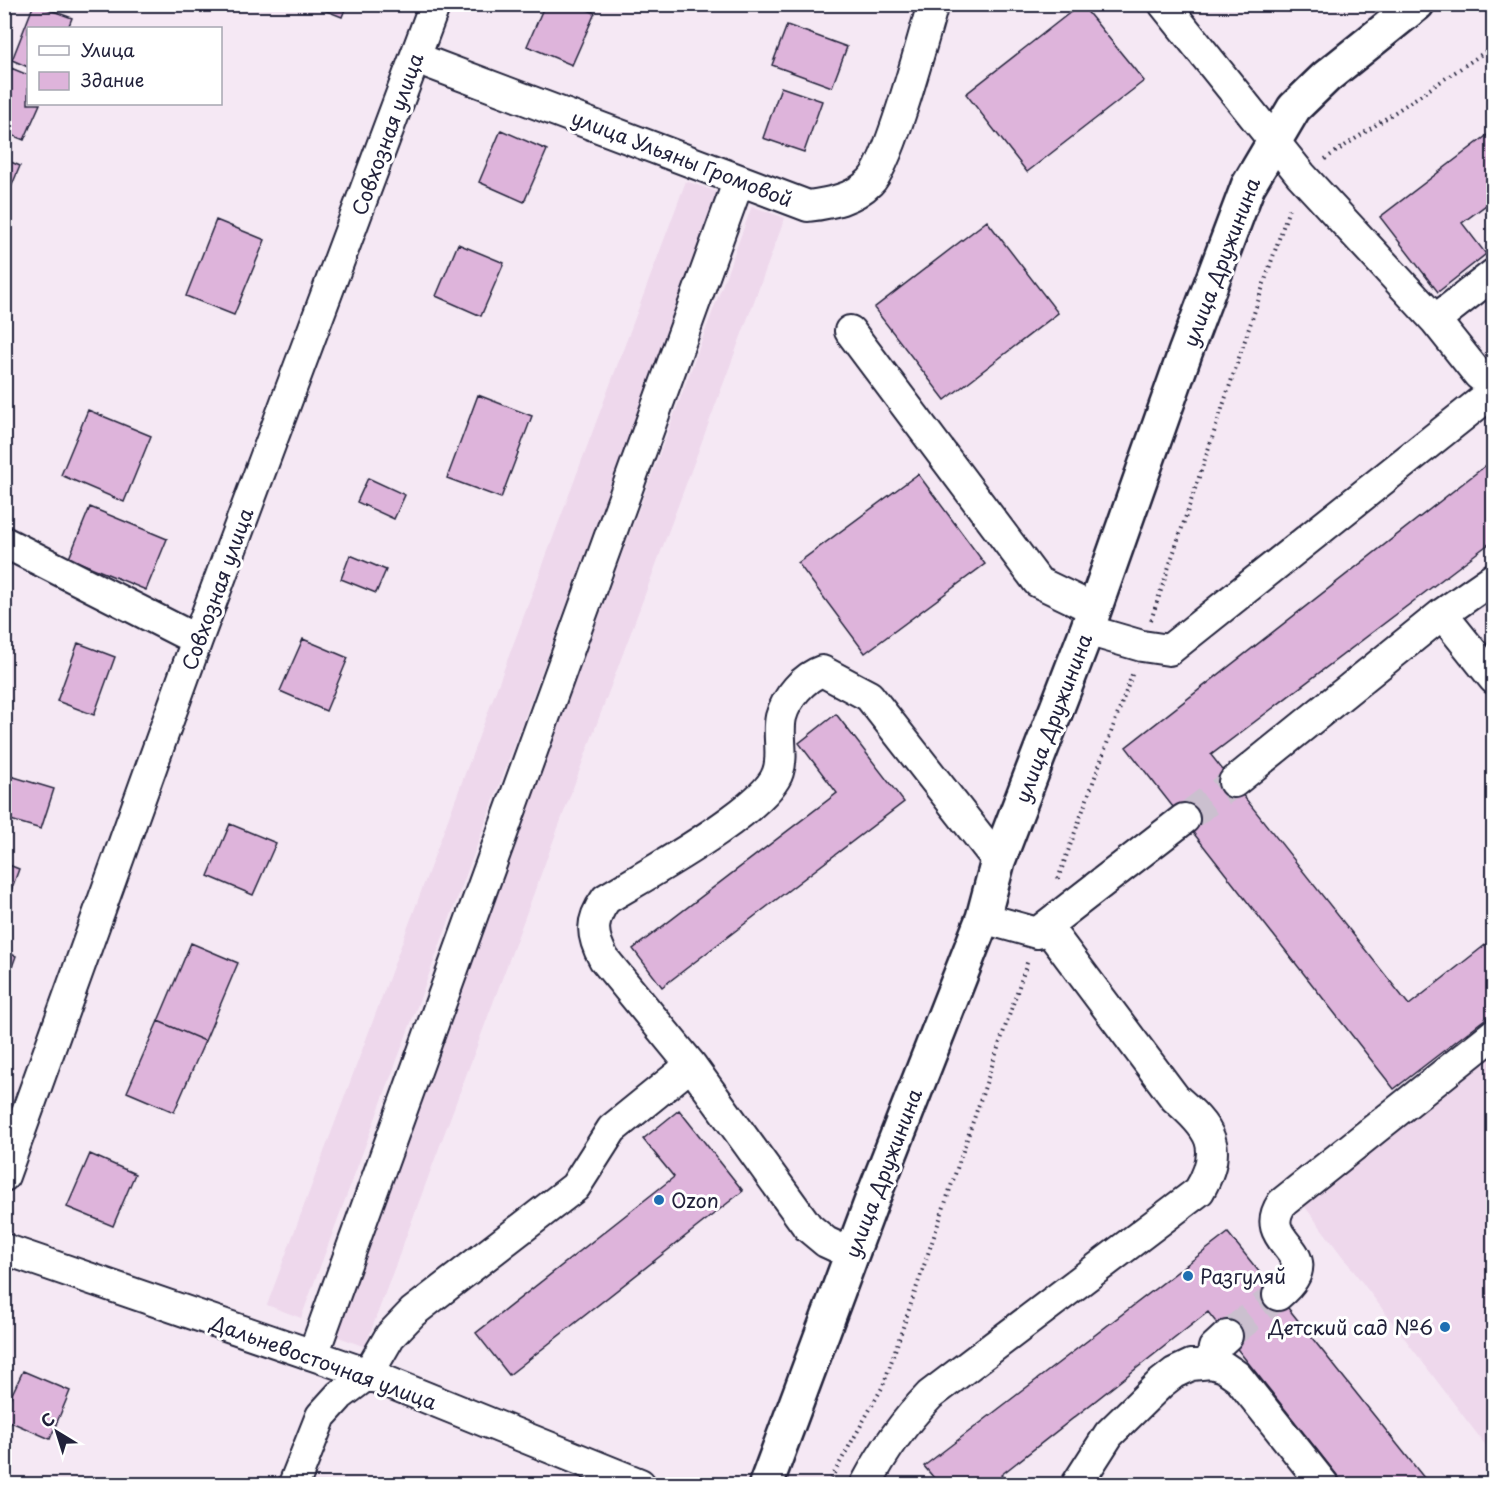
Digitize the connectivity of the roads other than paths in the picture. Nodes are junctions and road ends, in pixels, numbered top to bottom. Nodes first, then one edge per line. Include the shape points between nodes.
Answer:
1 (435, 4) edge
2 (933, 4) edge
3 (1164, 4) edge
4 (1417, 4) edge
5 (416, 58) junction
6 (1274, 140) junction
7 (739, 180) junction
8 (1494, 274) edge
9 (1436, 320) junction
10 (850, 331) dead end
11 (1494, 387) edge
12 (1494, 391) edge
13 (4, 542) edge
14 (1494, 578) edge
15 (1442, 614) junction
16 (1091, 619) junction
17 (197, 640) junction
18 (1494, 679) edge
19 (1234, 782) tunnel mouth
20 (1184, 819) tunnel mouth
21 (999, 861) junction
22 (983, 918) junction
23 (1042, 930) junction
24 (1494, 1034) edge
25 (691, 1065) junction
26 (4, 1176) edge
27 (4, 1249) edge
28 (852, 1254) junction
29 (1278, 1295) tunnel mouth
30 (1227, 1336) tunnel mouth
31 (313, 1355) junction
32 (1211, 1363) junction
33 (368, 1374) junction
34 (294, 1485) edge
35 (640, 1485) edge
36 (766, 1485) edge
37 (866, 1485) edge
38 (1077, 1485) edge
39 (1323, 1485) edge

1 - 5 street, Совхозная улица
2 - 7 street, улица Ульяны Громовой via 884,156 872,180 855,194 808,206
3 - 6 street
4 - 6 main road, улица Дружинина via 1326,77 1294,108
5 - 7 street, улица Ульяны Громовой
5 - 17 street, Совхозная улица
6 - 9 street via 1301,175
6 - 16 main road, улица Дружинина via 1248,186
7 - 31 street
8 - 9 street
9 - 11 street via 1478,374
10 - 16 street via 1038,582
12 - 16 street via 1169,650 1142,646
13 - 17 street
14 - 15 street
15 - 18 street
15 - 19 street
16 - 21 main road, улица Дружинина
17 - 26 street, Совхозная улица
20 - 23 street
21 - 22 main road, улица Дружинина
21 - 25 street via 869,696 831,674 822,671 809,675 781,717 778,773 764,794 717,830 606,899 595,914 595,943 604,959
22 - 23 street
22 - 28 main road, улица Дружинина
23 - 37 street via 1175,1098 1202,1122 1214,1154 1210,1173 1199,1191 930,1395 883,1450
24 - 29 street via 1282,1203 1275,1226 1299,1268 1296,1277
25 - 28 street via 808,1227 826,1242
25 - 33 street via 612,1129 574,1187 413,1312 390,1336
27 - 31 street, Дальневосточная улица
28 - 36 main road, улица Дружинина
30 - 32 street via 1214,1348
31 - 33 street, Дальневосточная улица
32 - 38 street via 1191,1365 1160,1384 1109,1434
32 - 39 street via 1237,1376
33 - 34 street via 321,1416
33 - 35 street, Дальневосточная улица

